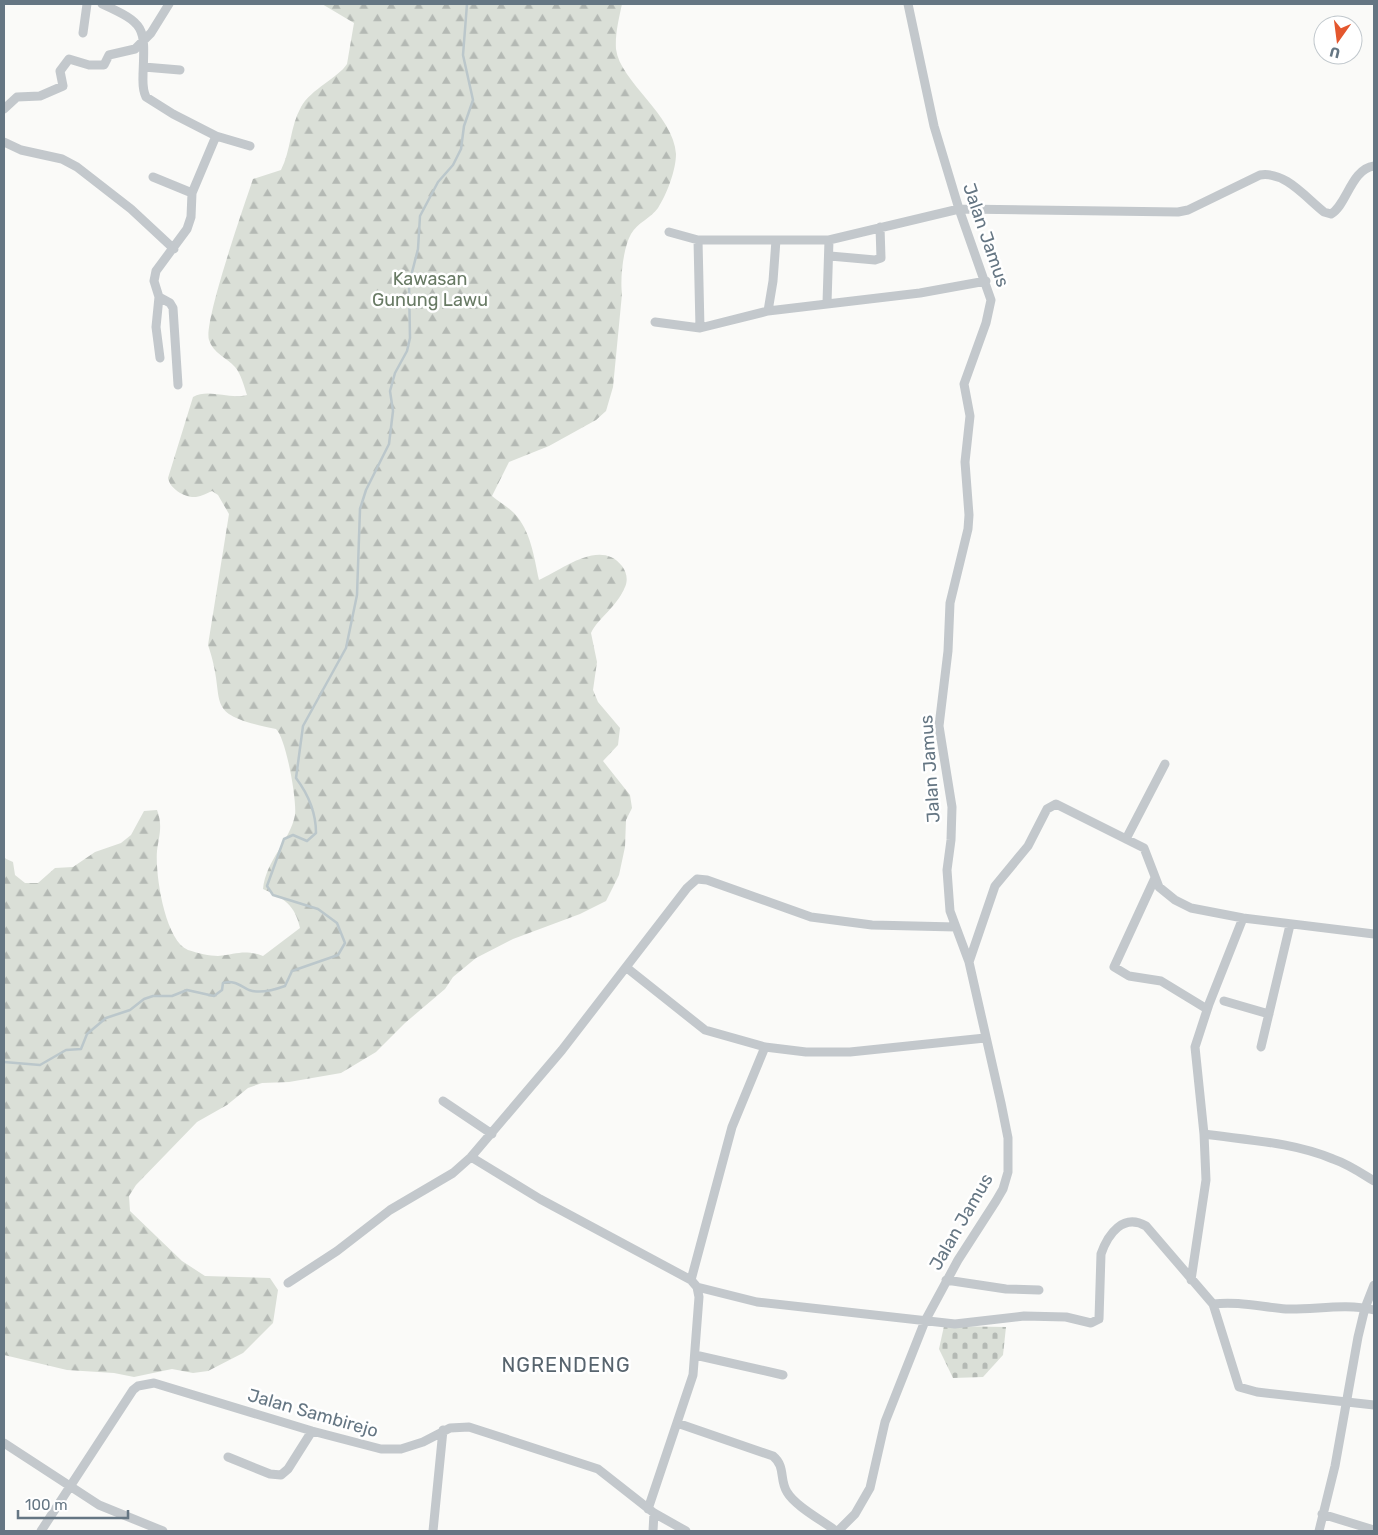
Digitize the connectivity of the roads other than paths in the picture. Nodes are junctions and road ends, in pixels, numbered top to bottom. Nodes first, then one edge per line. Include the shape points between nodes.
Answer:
1 (87, 4) edge
2 (102, 4) edge
3 (169, 4) edge
4 (908, 4) edge
5 (83, 33) dead end
6 (145, 38) junction
7 (144, 67) junction
8 (180, 70) dead end
9 (4, 108) edge
10 (216, 136) junction
11 (4, 142) edge
12 (250, 146) dead end
13 (1374, 166) edge
14 (153, 177) dead end
15 (192, 193) junction
16 (959, 209) junction
17 (880, 227) junction
18 (669, 232) dead end
19 (698, 240) junction
20 (776, 240) junction
21 (829, 240) junction
22 (174, 249) junction
23 (830, 256) junction
24 (986, 281) junction
25 (159, 296) junction
26 (827, 303) junction
27 (768, 311) junction
28 (655, 322) dead end
29 (700, 328) junction
30 (160, 358) dead end
31 (178, 385) dead end
32 (1165, 764) dead end
33 (1126, 839) junction
34 (1154, 878) junction
35 (1243, 918) junction
36 (1290, 925) junction
37 (956, 927) junction
38 (1374, 934) edge
39 (969, 962) junction
40 (627, 968) junction
41 (1224, 1001) dead end
42 (1207, 1009) junction
43 (1269, 1014) junction
44 (985, 1038) junction
45 (765, 1047) junction
46 (1261, 1047) dead end
47 (443, 1101) dead end
48 (492, 1134) junction
49 (1204, 1134) junction
50 (471, 1157) junction
51 (1374, 1181) edge
52 (946, 1280) junction
53 (1191, 1280) junction
54 (694, 1283) junction
55 (288, 1284) dead end
56 (1374, 1284) edge
57 (1039, 1290) dead end
58 (1213, 1304) junction
59 (1370, 1309) edge
60 (925, 1321) junction
61 (695, 1356) junction
62 (783, 1375) dead end
63 (1347, 1401) junction
64 (1374, 1405) edge
65 (677, 1423) junction
66 (443, 1430) junction
67 (312, 1431) junction
68 (4, 1442) edge
69 (228, 1457) dead end
70 (71, 1488) junction
71 (651, 1511) junction
72 (1322, 1514) junction
73 (1374, 1530) edge
74 (41, 1531) edge
75 (163, 1531) edge
76 (433, 1531) edge
77 (653, 1531) edge
78 (686, 1531) edge
79 (837, 1531) edge
80 (1319, 1531) edge

1 - 5 street
2 - 6 street via 135,22
3 - 6 street
4 - 16 street, Jalan Jamus via 934,126
6 - 7 street
6 - 9 street via 135,49 109,55 104,65 89,65 69,59 60,70 63,86 40,96 16,97
7 - 8 street
7 - 10 street via 146,97
10 - 12 street
10 - 15 street
11 - 22 street via 21,150 62,159 77,167 131,209
13 - 16 street via 1355,180 1331,214 1280,177 1268,174 1178,212
14 - 15 street
15 - 22 street via 187,229
16 - 17 street
16 - 24 street, Jalan Jamus
17 - 21 street
17 - 23 street via 881,258
18 - 19 street
19 - 20 street
19 - 29 street
20 - 21 street
20 - 27 street
21 - 23 street
22 - 25 street via 156,271 154,281
23 - 26 street
24 - 26 street via 920,293
24 - 37 street, Jalan Jamus via 990,308 964,384 970,416 965,462 968,529 950,603 939,726 952,807 947,891
25 - 30 street via 155,316
25 - 31 street via 173,308
26 - 27 street
27 - 29 street
28 - 29 street
32 - 33 street
33 - 34 street via 1147,853
33 - 39 street via 1059,804 1052,804 1028,846 995,886
34 - 35 street via 1164,891 1184,905
34 - 42 street via 1114,967 1129,976 1161,981
35 - 36 street
35 - 42 street
36 - 38 street
36 - 43 street
37 - 39 street, Jalan Jamus
37 - 40 street via 837,922 786,909 702,879 692,882
39 - 44 street, Jalan Jamus
40 - 45 street via 705,1030
40 - 48 street
41 - 43 street
42 - 49 street via 1198,1034 1195,1058
43 - 46 street
44 - 45 street via 850,1052 806,1052
44 - 52 street, Jalan Jamus via 1008,1138 1008,1172 1003,1189
45 - 54 street via 732,1127
47 - 48 street
48 - 50 street
49 - 51 street via 1319,1154
49 - 53 street via 1204,1196
50 - 54 street via 540,1199
50 - 55 street via 453,1173 390,1210
52 - 57 street via 1006,1289
52 - 60 street, Jalan Jamus
53 - 58 street
53 - 60 street via 1146,1226 1131,1222 1109,1234 1101,1254 1097,1322 1042,1316 955,1324
54 - 60 street via 757,1302
54 - 61 street via 699,1297
56 - 59 street
58 - 59 street via 1238,1303 1287,1309
58 - 63 street via 1239,1387 1281,1395
59 - 63 street
60 - 79 street, Jalan Jamus via 885,1422 870,1488 855,1514
61 - 62 street
61 - 65 street via 693,1374
63 - 64 street
63 - 72 street
65 - 71 street
65 - 79 street via 773,1456 780,1462 786,1491
66 - 67 street, Jalan Sambirejo via 417,1444 392,1450
66 - 71 street, Jalan Sambirejo via 469,1427 592,1466
66 - 76 street
67 - 69 street via 281,1475 270,1474
67 - 70 street, Jalan Sambirejo via 161,1384 146,1383 133,1390
68 - 70 street
70 - 74 street, Jalan Sambirejo
70 - 75 street via 120,1515
71 - 77 street
71 - 78 street, Jalan Sambirejo
72 - 73 street
72 - 80 street

